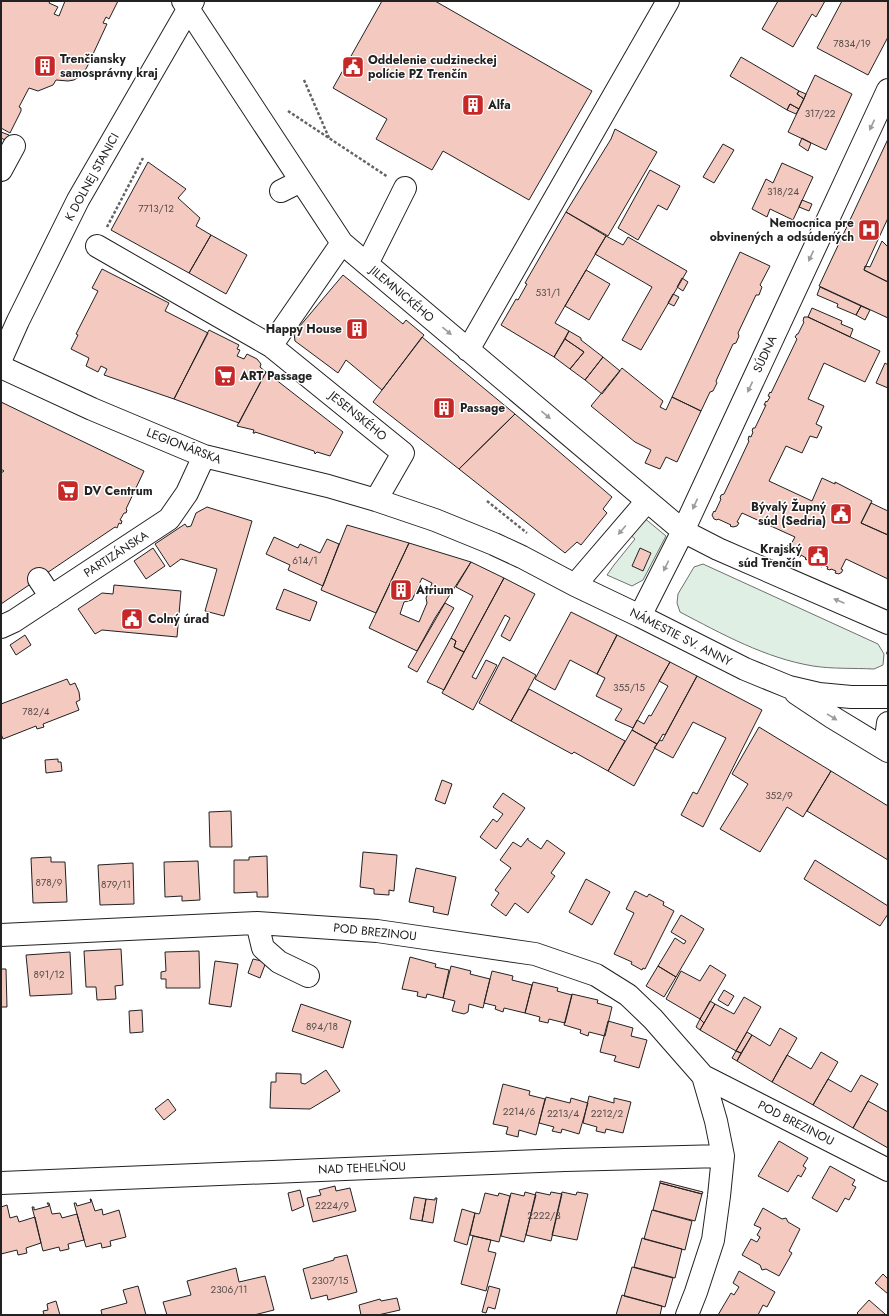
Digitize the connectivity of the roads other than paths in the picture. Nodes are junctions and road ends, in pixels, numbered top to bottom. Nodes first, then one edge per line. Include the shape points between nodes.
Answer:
1 (668, 1) edge
2 (188, 4) edge
3 (888, 90) edge
4 (14, 146) dead end
5 (1, 170) edge
6 (301, 181) junction
7 (405, 188) road end
8 (281, 191) dead end
9 (102, 237) road end
10 (342, 243) junction
11 (367, 264) junction
12 (271, 346) junction
13 (468, 350) junction
14 (1, 359) edge
15 (1, 367) edge
16 (204, 456) junction
17 (376, 500) junction
18 (647, 501) junction
19 (683, 531) junction
20 (39, 579) dead end
21 (575, 585) junction
22 (51, 597) junction
23 (640, 616) junction
24 (888, 623) edge
25 (1, 628) edge
26 (789, 687) junction
27 (888, 697) edge
28 (888, 723) edge
29 (888, 744) edge
30 (888, 751) edge
31 (256, 923) junction
32 (1, 935) edge
33 (308, 976) dead end
34 (703, 1076) junction
35 (723, 1156) junction
36 (888, 1170) edge
37 (1, 1183) edge
38 (687, 1315) edge

1 - 13 street
2 - 6 street, JILEMNICKÉHO
2 - 14 street, K DOLNEJ STANICI via 78,200
3 -> 19 street, SÚDNA
4 - 5 street
6 - 8 street
6 - 10 street, JILEMNICKÉHO
7 - 11 street
9 - 12 street, JESENSKÉHO
10 - 11 street, JILEMNICKÉHO
10 - 12 street
11 -> 13 street, JILEMNICKÉHO
12 - 17 street, JESENSKÉHO via 403,453
13 -> 18 street, JILEMNICKÉHO
15 - 16 street, LEGIONÁRSKA
16 - 17 street, LEGIONÁRSKA
16 - 22 street, PARTIZÁNSKA via 187,493 169,519
17 - 21 street, NÁMESTIE SV. ANNY via 494,544
18 - 19 street, JILEMNICKÉHO
18 -> 21 street
19 -> 23 street, SÚDNA
24 -> 19 street via 718,549
20 - 22 street
21 - 23 street, NÁMESTIE SV. ANNY
22 - 25 street, PARTIZÁNSKA
23 - 26 street, NÁMESTIE SV. ANNY via 745,669
26 - 27 street, NÁMESTIE SV. ANNY via 819,694
26 -> 30 street, NÁMESTIE SV. ANNY
28 - 29 street
31 - 32 street, POD BREZINOU
31 - 33 street via 263,948 279,962
31 - 34 street, POD BREZINOU via 377,931 535,954 596,975 628,995 653,1019
34 - 35 street, POD BREZINOU
34 - 36 street, POD BREZINOU
35 - 37 street, NAD TEHELŇOU
35 - 38 street, POD BREZINOU via 713,1240

